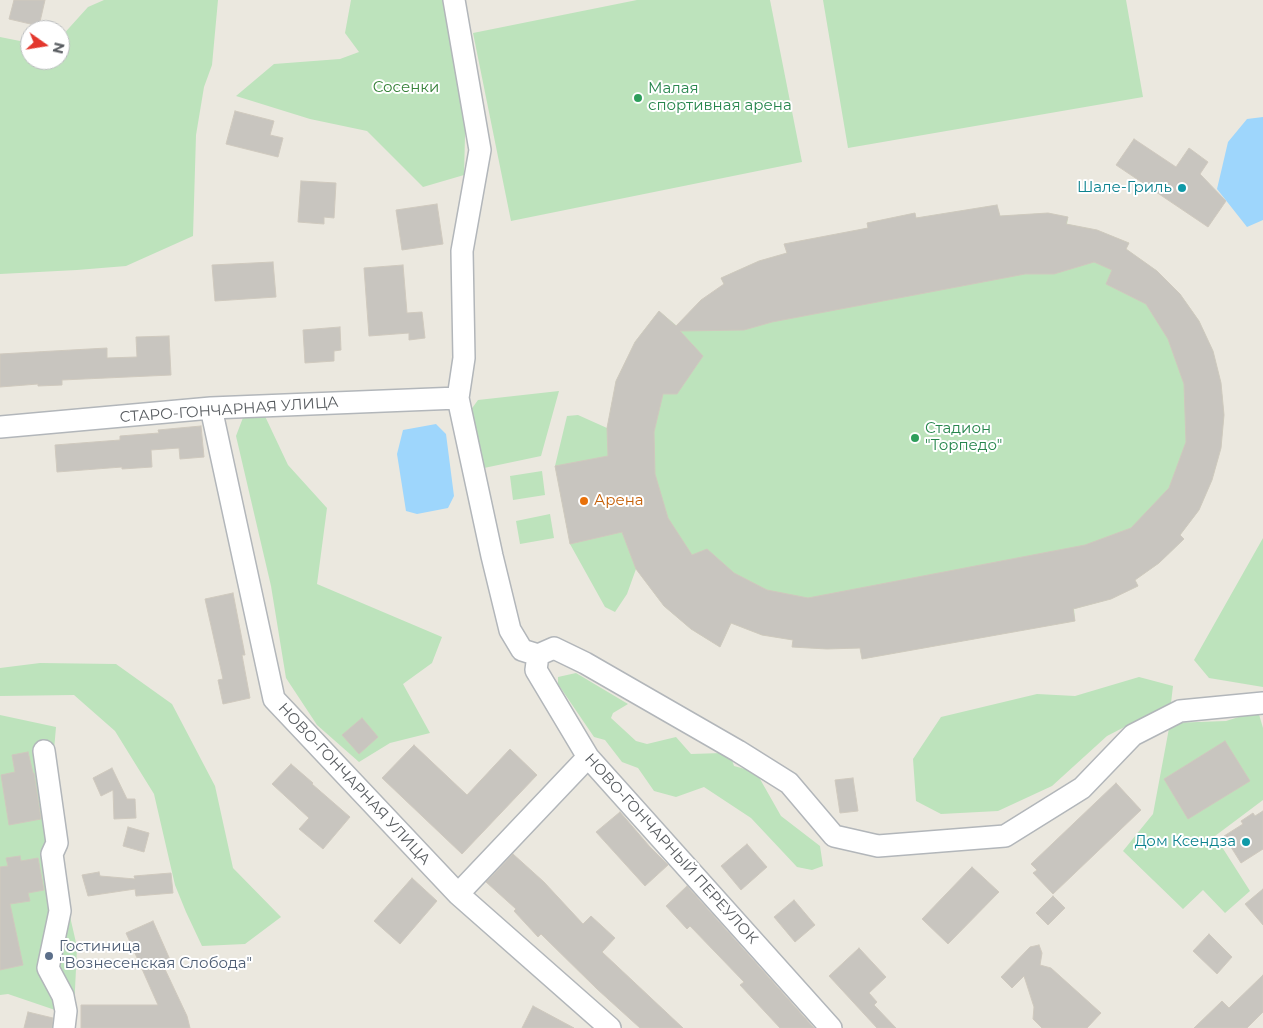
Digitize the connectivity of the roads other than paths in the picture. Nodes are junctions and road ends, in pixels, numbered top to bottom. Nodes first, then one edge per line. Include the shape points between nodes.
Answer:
1 (454, 0) edge
2 (458, 398) junction
3 (211, 408) junction
4 (0, 427) edge
5 (538, 655) junction
6 (1263, 703) edge
7 (44, 751) dead end
8 (588, 757) junction
9 (458, 894) junction
10 (64, 1028) edge
11 (610, 1028) edge
12 (831, 1028) edge

1 - 2 street via 480,150 462,251 464,358
2 - 3 street, СТАРО-ГОНЧАРНАЯ УЛИЦА
2 - 5 street via 510,630 522,650
3 - 4 street, СТАРО-ГОНЧАРНАЯ УЛИЦА
3 - 9 street, НОВО-ГОНЧАРНАЯ УЛИЦА via 274,699
5 - 6 street via 554,648 569,655 789,783 834,836 878,846 1005,836 1082,788 1133,735 1180,711
5 - 8 street, НОВО-ГОНЧАРНЫЙ ПЕРЕУЛОК via 536,670
7 - 10 street via 57,843 52,854 60,911 48,968 63,996 66,1011
8 - 9 street
8 - 12 street, НОВО-ГОНЧАРНЫЙ ПЕРЕУЛОК
9 - 11 street, НОВО-ГОНЧАРНАЯ УЛИЦА

